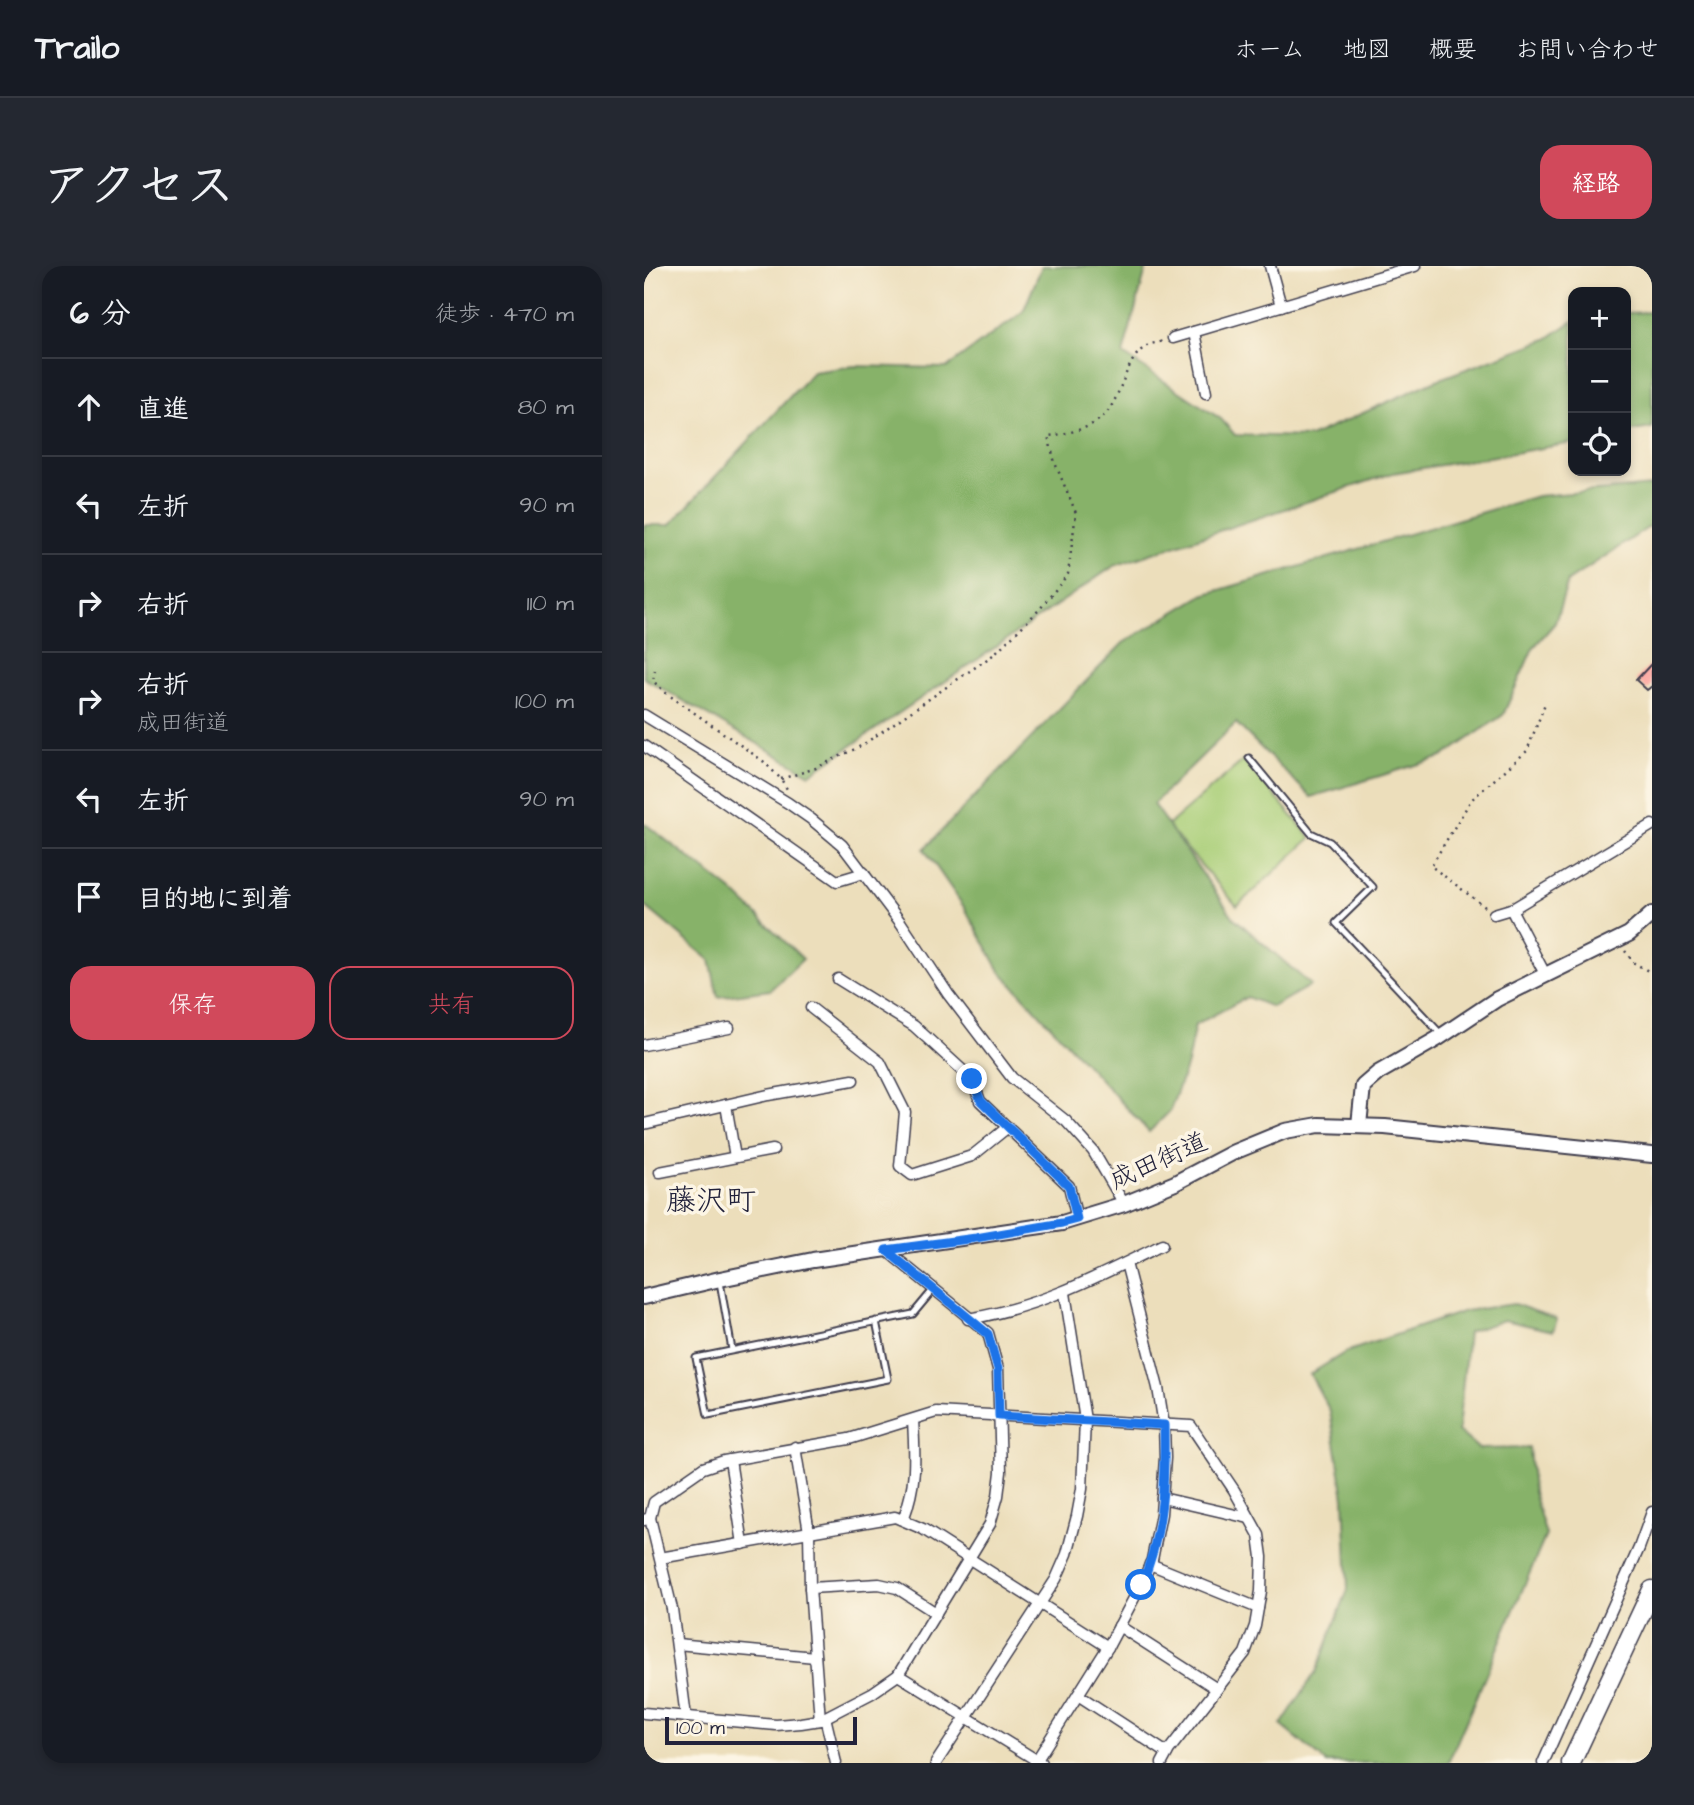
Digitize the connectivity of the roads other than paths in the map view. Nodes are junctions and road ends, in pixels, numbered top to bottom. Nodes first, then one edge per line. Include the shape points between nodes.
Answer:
1 (1270, 266) edge
2 (1415, 266) edge
3 (1280, 306) junction
4 (1194, 332) junction
5 (1172, 338) road end
6 (1206, 393) dead end
7 (644, 715) edge
8 (644, 746) edge
9 (1249, 758) dead end
10 (1652, 825) edge
11 (864, 873) junction
12 (1511, 909) junction
13 (1494, 914) road end
14 (1652, 914) edge
15 (1545, 974) junction
16 (838, 979) dead end
17 (811, 1008) dead end
18 (729, 1028) dead end
19 (1442, 1035) junction
20 (644, 1045) edge
21 (853, 1080) dead end
22 (726, 1105) junction
23 (644, 1124) edge
24 (1359, 1125) junction
25 (1008, 1127) junction
26 (773, 1150) dead end
27 (1652, 1155) edge
28 (735, 1157) junction
29 (660, 1172) dead end
30 (1124, 1204) junction
31 (1077, 1219) junction
32 (1162, 1245) dead end
33 (886, 1250) junction
34 (1126, 1263) junction
35 (720, 1279) junction
36 (933, 1290) junction
37 (1065, 1293) junction
38 (644, 1297) edge
39 (968, 1318) junction
40 (877, 1321) junction
41 (732, 1350) junction
42 (999, 1416) junction
43 (913, 1420) junction
44 (1085, 1420) junction
45 (1164, 1425) junction
46 (795, 1447) junction
47 (730, 1460) junction
48 (1162, 1498) junction
49 (1652, 1512) edge
50 (1249, 1518) junction
51 (647, 1519) edge
52 (904, 1520) junction
53 (809, 1532) junction
54 (743, 1544) junction
55 (660, 1558) junction
56 (969, 1559) junction
57 (1150, 1564) junction
58 (810, 1588) junction
59 (1652, 1590) edge
60 (1040, 1604) junction
61 (1258, 1608) junction
62 (936, 1614) junction
63 (1119, 1626) junction
64 (677, 1644) junction
65 (1108, 1647) junction
66 (815, 1657) junction
67 (898, 1675) junction
68 (1217, 1689) junction
69 (1078, 1695) junction
70 (644, 1713) edge
71 (686, 1717) junction
72 (966, 1717) junction
73 (822, 1718) junction
74 (1165, 1758) edge
75 (1038, 1762) edge
76 (836, 1763) edge
77 (936, 1763) edge
78 (1543, 1763) edge
79 (1571, 1763) edge

1 - 3 street
2 - 3 street
3 - 4 street
4 - 5 street
4 - 6 street
7 - 11 street via 811,819 842,845
8 - 11 street via 837,881
9 - 19 lane via 1311,833 1330,842 1373,887 1336,923
10 - 12 street
11 - 30 street via 1012,1079 1066,1121 1093,1151
12 - 13 street
12 - 15 street
14 - 15 street via 1629,934
15 - 19 street
16 - 25 street via 914,1026 972,1079 981,1101
17 - 25 street via 880,1062 905,1112 900,1166 912,1175 972,1156
18 - 20 street
19 - 24 street via 1363,1086
21 - 22 street
22 - 23 street
22 - 28 street
24 - 27 street, 成田街道
24 - 30 street, 成田街道 via 1285,1131
25 - 31 street via 1069,1186
26 - 28 street
28 - 29 street
30 - 31 street, 成田街道
31 - 33 street, 成田街道
32 - 34 street
33 - 35 street, 成田街道
33 - 36 street
34 - 37 street
34 - 45 street
35 - 38 street, 成田街道
35 - 41 lane
36 - 39 street
36 - 40 lane via 913,1314
37 - 39 street
37 - 44 street
39 - 42 street via 988,1334 998,1369
40 - 41 lane
40 - 41 lane via 888,1379 708,1415 696,1358
42 - 43 street via 936,1412
42 - 44 street
42 - 56 street via 998,1496 990,1524
43 - 46 street
43 - 52 street via 915,1468
44 - 45 street
44 - 60 street via 1077,1516 1067,1554
45 - 48 street
45 - 50 street via 1191,1426
46 - 47 street
46 - 53 street
47 - 51 street via 703,1468 654,1502
47 - 54 street
48 - 50 street
48 - 57 street
49 - 78 street
50 - 61 street via 1259,1535 1262,1557
51 - 55 street
52 - 53 street via 895,1517
52 - 56 street
53 - 54 street
53 - 58 street
54 - 55 street
55 - 64 street
56 - 60 street
56 - 62 street
57 - 61 street
57 - 63 street
58 - 62 street via 879,1584 897,1588
58 - 66 street
59 - 79 highway
60 - 65 street
60 - 72 street
61 - 68 street via 1245,1653
62 - 67 street
63 - 65 street
63 - 68 street
64 - 66 street
64 - 71 street
65 - 69 street
66 - 73 street
67 - 72 street
67 - 73 street
68 - 74 street
69 - 74 street
69 - 75 street
70 - 71 street
71 - 73 street via 776,1725
72 - 75 street
72 - 77 street
73 - 76 street

